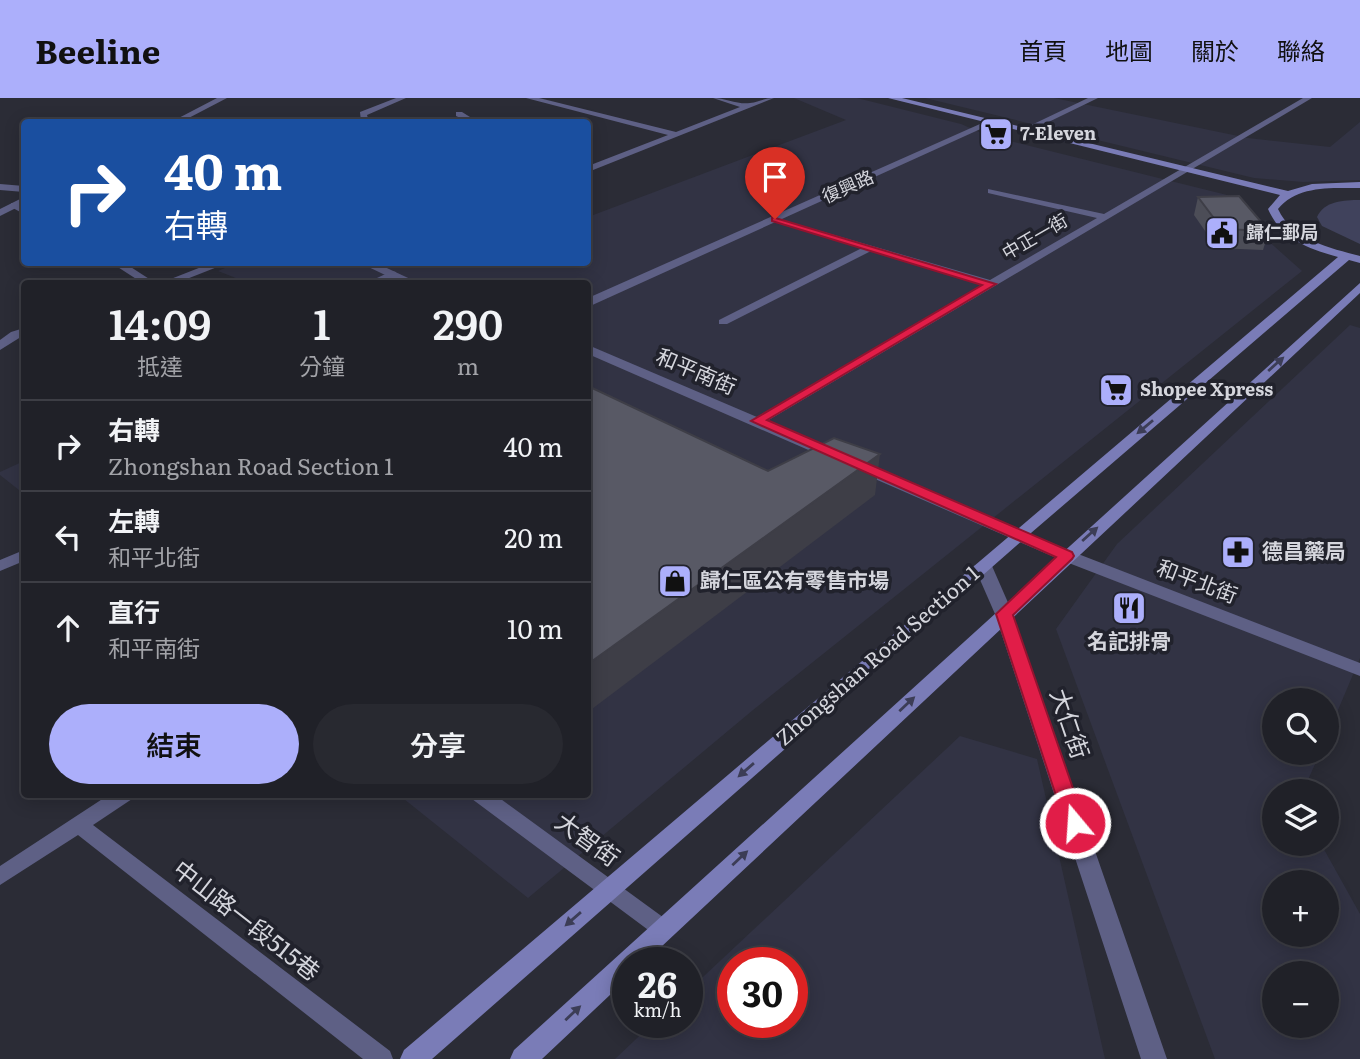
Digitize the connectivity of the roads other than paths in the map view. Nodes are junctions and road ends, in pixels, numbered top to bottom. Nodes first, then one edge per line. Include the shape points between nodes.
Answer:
1 (223, 98) edge
2 (402, 98) edge
3 (717, 98) edge
4 (770, 98) edge
5 (892, 98) edge
6 (1094, 98) edge
7 (1308, 98) edge
8 (537, 99) edge
9 (749, 107) junction
10 (459, 114) dead end
11 (181, 119) edge
12 (364, 119) edge
13 (468, 119) edge
14 (992, 122) junction
15 (1025, 130) junction
16 (678, 135) junction
17 (591, 168) edge
18 (1186, 169) junction
19 (1360, 186) edge
20 (0, 187) edge
21 (21, 189) edge
22 (991, 191) dead end
23 (1288, 194) junction
24 (19, 203) edge
25 (0, 213) edge
26 (1105, 217) junction
27 (775, 219) junction
28 (870, 248) junction
29 (1353, 258) edge
30 (122, 266) edge
31 (214, 266) edge
32 (373, 266) edge
33 (392, 274) junction
34 (145, 280) edge
35 (174, 280) edge
36 (378, 280) edge
37 (406, 280) edge
38 (991, 284) junction
39 (1360, 287) edge
40 (591, 302) edge
41 (723, 323) dead end
42 (0, 326) edge
43 (21, 334) edge
44 (0, 346) edge
45 (591, 350) edge
46 (757, 421) junction
47 (1018, 535) junction
48 (21, 556) edge
49 (1066, 556) junction
50 (0, 566) edge
51 (983, 566) junction
52 (1004, 614) junction
53 (1360, 670) edge
54 (119, 798) edge
55 (484, 798) edge
56 (79, 825) junction
57 (0, 877) edge
58 (608, 888) junction
59 (663, 929) junction
60 (381, 1059) edge
61 (413, 1059) edge
62 (523, 1059) edge
63 (1154, 1059) edge

1 - 11 street
2 - 12 lane via 363,114
3 - 9 lane
4 - 9 lane
5 - 14 main road
6 - 15 lane
7 - 18 lane, 中正一街
8 - 16 lane
9 - 16 lane
10 - 13 lane
14 - 15 main road
14 - 27 street, 復興路
15 - 18 main road
16 - 17 lane
18 - 23 main road
18 - 26 lane, 中正一街
19 - 23 main road via 1321,186
20 - 21 lane
22 - 26 lane
23 - 29 main road via 1273,209 1284,228 1320,248
24 - 25 street
26 - 38 lane, 中正一街
27 - 28 lane
27 - 40 street, 復興路
28 - 38 lane
28 - 41 lane
29 -> 47 main road, Zhongshan Road Section 1
30 - 34 lane
31 - 35 lane
32 - 33 street
33 - 36 lane
33 - 37 street
38 - 46 lane, 中正一街
49 -> 39 main road
42 - 43 lane
43 - 44 lane
45 - 46 street, 和平南街
46 - 47 street, 和平南街
47 - 49 street, 和平北街
47 - 51 main road, Zhongshan Road Section 1
48 - 50 street
49 - 52 main road
49 - 53 street, 和平北街
51 - 52 street, 大仁街
51 -> 58 main road, Zhongshan Road Section 1
59 -> 52 main road
52 - 63 street, 大仁街
54 - 56 lane
55 - 58 lane, 大智街
56 - 57 lane
56 - 60 lane, 中山路一段515巷
58 - 59 lane, 大智街
58 -> 61 main road, Zhongshan Road Section 1
62 -> 59 main road

